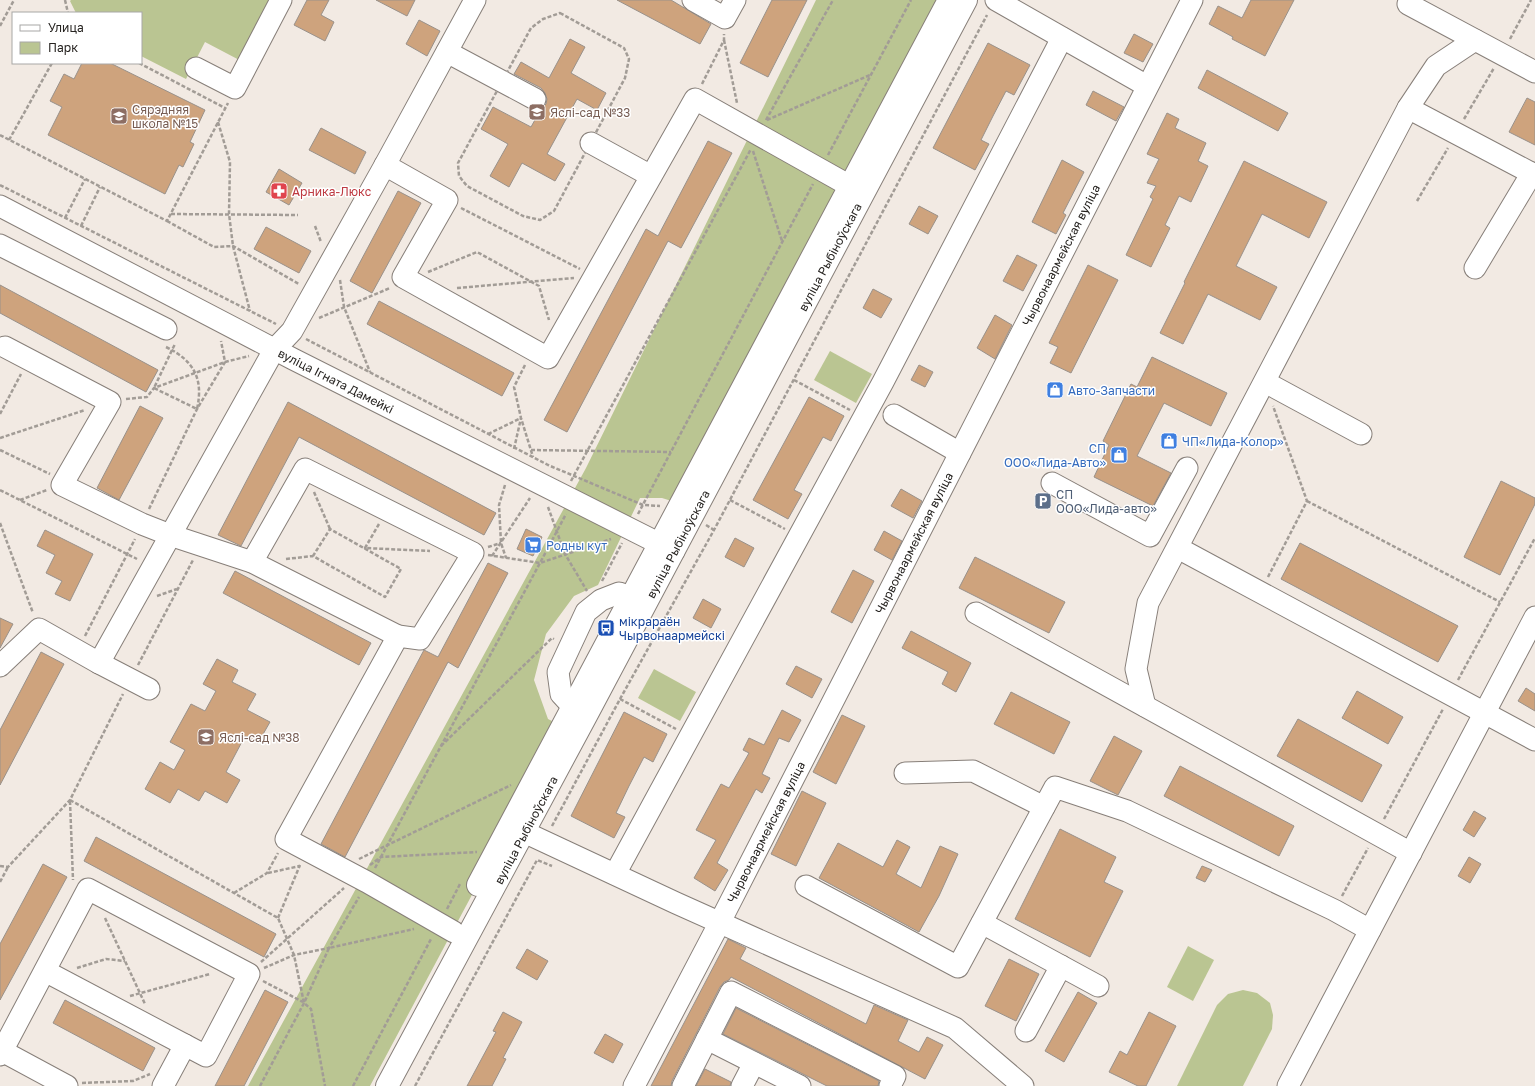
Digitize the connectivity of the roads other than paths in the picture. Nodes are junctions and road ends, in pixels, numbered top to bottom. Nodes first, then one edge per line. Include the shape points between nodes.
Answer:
1 (281, 0) edge
2 (475, 0) edge
3 (693, 0) edge
4 (949, 0) edge
5 (966, 0) edge
6 (1192, 0) edge
7 (1408, 4) dead end
8 (991, 7) edge
9 (730, 9) edge
10 (1062, 38) junction
11 (1475, 40) junction
12 (447, 52) junction
13 (196, 68) dead end
14 (1535, 72) edge
15 (1147, 86) junction
16 (535, 99) dead end
17 (1408, 108) junction
18 (591, 143) road end
19 (385, 165) junction
20 (1533, 174) edge
21 (651, 176) junction
22 (850, 186) junction
23 (0, 206) edge
24 (0, 245) edge
25 (1475, 268) dead end
26 (172, 333) road end
27 (5, 347) dead end
28 (274, 350) junction
29 (1265, 382) junction
30 (894, 415) dead end
31 (1361, 434) dead end
32 (960, 453) junction
33 (1187, 468) dead end
34 (1052, 483) dead end
35 (685, 514) junction
36 (170, 536) junction
37 (667, 547) junction
38 (1178, 548) junction
39 (252, 562) junction
40 (639, 600) junction
41 (976, 613) dead end
42 (1535, 617) edge
43 (398, 636) junction
44 (1528, 647) edge
45 (99, 663) junction
46 (0, 666) edge
47 (149, 689) dead end
48 (1145, 706) junction
49 (573, 707) junction
50 (1485, 712) junction
51 (1535, 740) edge
52 (906, 773) dead end
53 (1044, 807) junction
54 (524, 832) junction
55 (1411, 853) junction
56 (615, 874) junction
57 (806, 886) dead end
58 (720, 922) junction
59 (982, 923) junction
60 (446, 928) junction
61 (1370, 930) junction
62 (1061, 966) junction
63 (49, 973) junction
64 (1098, 986) dead end
65 (1026, 1031) dead end
66 (707, 1039) junction
67 (185, 1045) junction
68 (1, 1053) edge
69 (754, 1063) junction
70 (66, 1085) edge
71 (163, 1086) edge
72 (372, 1086) edge
73 (387, 1086) edge
74 (634, 1086) edge
75 (683, 1086) edge
76 (742, 1086) edge
77 (800, 1086) edge
78 (890, 1086) edge
79 (1023, 1086) edge
80 (1288, 1086) edge

1 - 13 street via 235,88
2 - 12 street
3 - 9 street
4 - 22 main road, вуліца Рыбіноўскага
5 - 35 main road, вуліца Рыбіноўскага
6 - 15 street, Чырвонаармейская вуліца
7 - 11 street
8 - 10 street
10 - 15 street
10 - 56 street via 863,417
11 - 14 street
11 - 17 street via 1436,66
12 - 16 street
12 - 19 street
15 - 32 street, Чырвонаармейская вуліца
17 - 20 street
17 - 29 street
18 - 21 street
19 - 21 street via 447,200 403,277 548,358
19 - 28 street via 292,331
20 - 25 street
21 - 22 street via 695,99 755,127 820,170
22 - 35 main road, вуліца Рыбіноўскага
23 - 28 street, вуліца Ігната Дамейкі
24 - 26 street
27 - 36 street via 110,402 63,483
28 - 36 street
28 - 37 street, вуліца Ігната Дамейкі via 569,498 628,534
29 - 31 street
29 - 38 street
30 - 32 street
32 - 58 street, Чырвонаармейская вуліца
33 - 34 street via 1150,536
35 - 37 main road, вуліца Рыбіноўскага
36 - 39 street
36 - 45 street
37 - 40 main road, вуліца Рыбіноўскага
38 - 48 street via 1148,603 1136,669
38 - 50 street
39 - 43 street
39 - 43 street via 305,469 482,555 420,639
40 - 49 main road, вуліца Рыбіноўскага
40 - 49 street via 619,593 601,600 597,596 586,612 558,672 561,694
40 - 54 main road, вуліца Рыбіноўскага
41 - 48 street
42 - 44 street
43 - 60 street via 286,839 355,875
44 - 50 street
45 - 46 street via 39,629
45 - 47 street
48 - 55 street
49 - 60 main road, вуліца Рыбіноўскага
50 - 51 street
50 - 55 street
52 - 53 street via 973,771
53 - 59 street
53 - 61 street via 1055,787 1127,811 1334,910
54 - 56 street
54 - 73 main road, вуліца Рыбіноўскага
55 - 61 street
56 - 58 street
57 - 59 street via 958,967
58 - 74 street, Чырвонаармейская вуліца
58 - 79 street via 955,1028
59 - 62 street
60 - 72 main road, вуліца Рыбіноўскага
61 - 80 street
62 - 64 street
62 - 65 street
63 - 67 street
63 - 67 street via 88,889 249,974 206,1056
63 - 68 street
66 - 69 street
66 - 75 street
66 - 78 street via 731,992 895,1076
67 - 71 street
68 - 70 street
69 - 76 street
69 - 77 street

